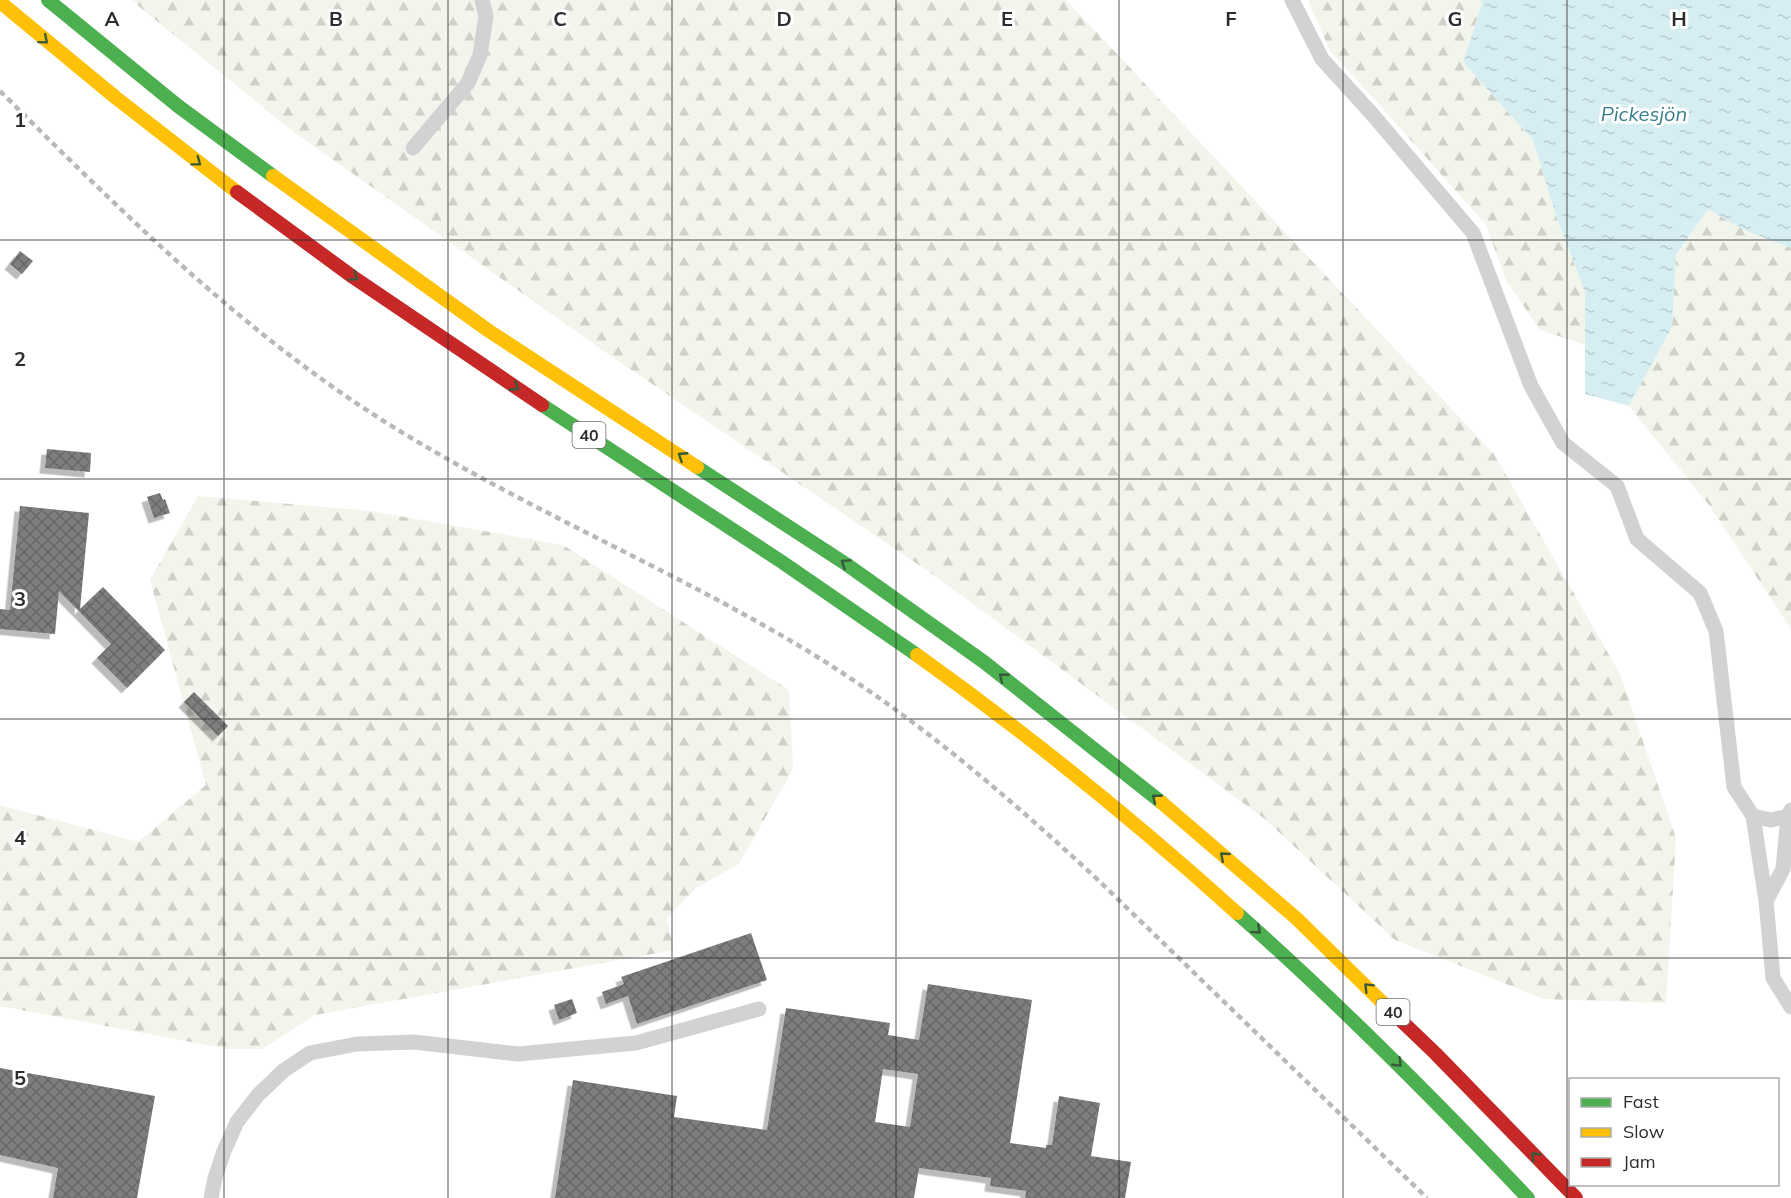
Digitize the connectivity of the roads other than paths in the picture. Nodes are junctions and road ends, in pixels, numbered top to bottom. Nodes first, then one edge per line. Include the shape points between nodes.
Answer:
1 (48, 0) edge
2 (482, 0) edge
3 (1292, 0) edge
4 (0, 2) edge
5 (413, 148) dead end
6 (1790, 813) edge
7 (1753, 816) junction
8 (1766, 901) junction
9 (1791, 1006) edge
10 (759, 1009) dead end
11 (211, 1198) edge
12 (1528, 1198) edge
13 (1575, 1198) edge

13 -> 1 highway, 40 via 1436,1054 1296,918 1090,745 984,662 846,564 489,331 318,210 178,106
2 - 5 street via 486,16 480,55 468,83
3 - 7 street via 1322,59 1473,232 1531,386 1563,443 1617,486 1637,539 1700,593 1716,631 1734,787
4 -> 12 highway, 40 via 158,132 300,239 473,360 826,591 964,689 1087,784 1275,946 1412,1077
6 - 7 street via 1771,820
6 - 8 street via 1783,869
7 - 8 street
8 - 9 street via 1773,978
10 - 11 street via 636,1043 518,1054 403,1042 357,1044 310,1053 266,1087 237,1122

